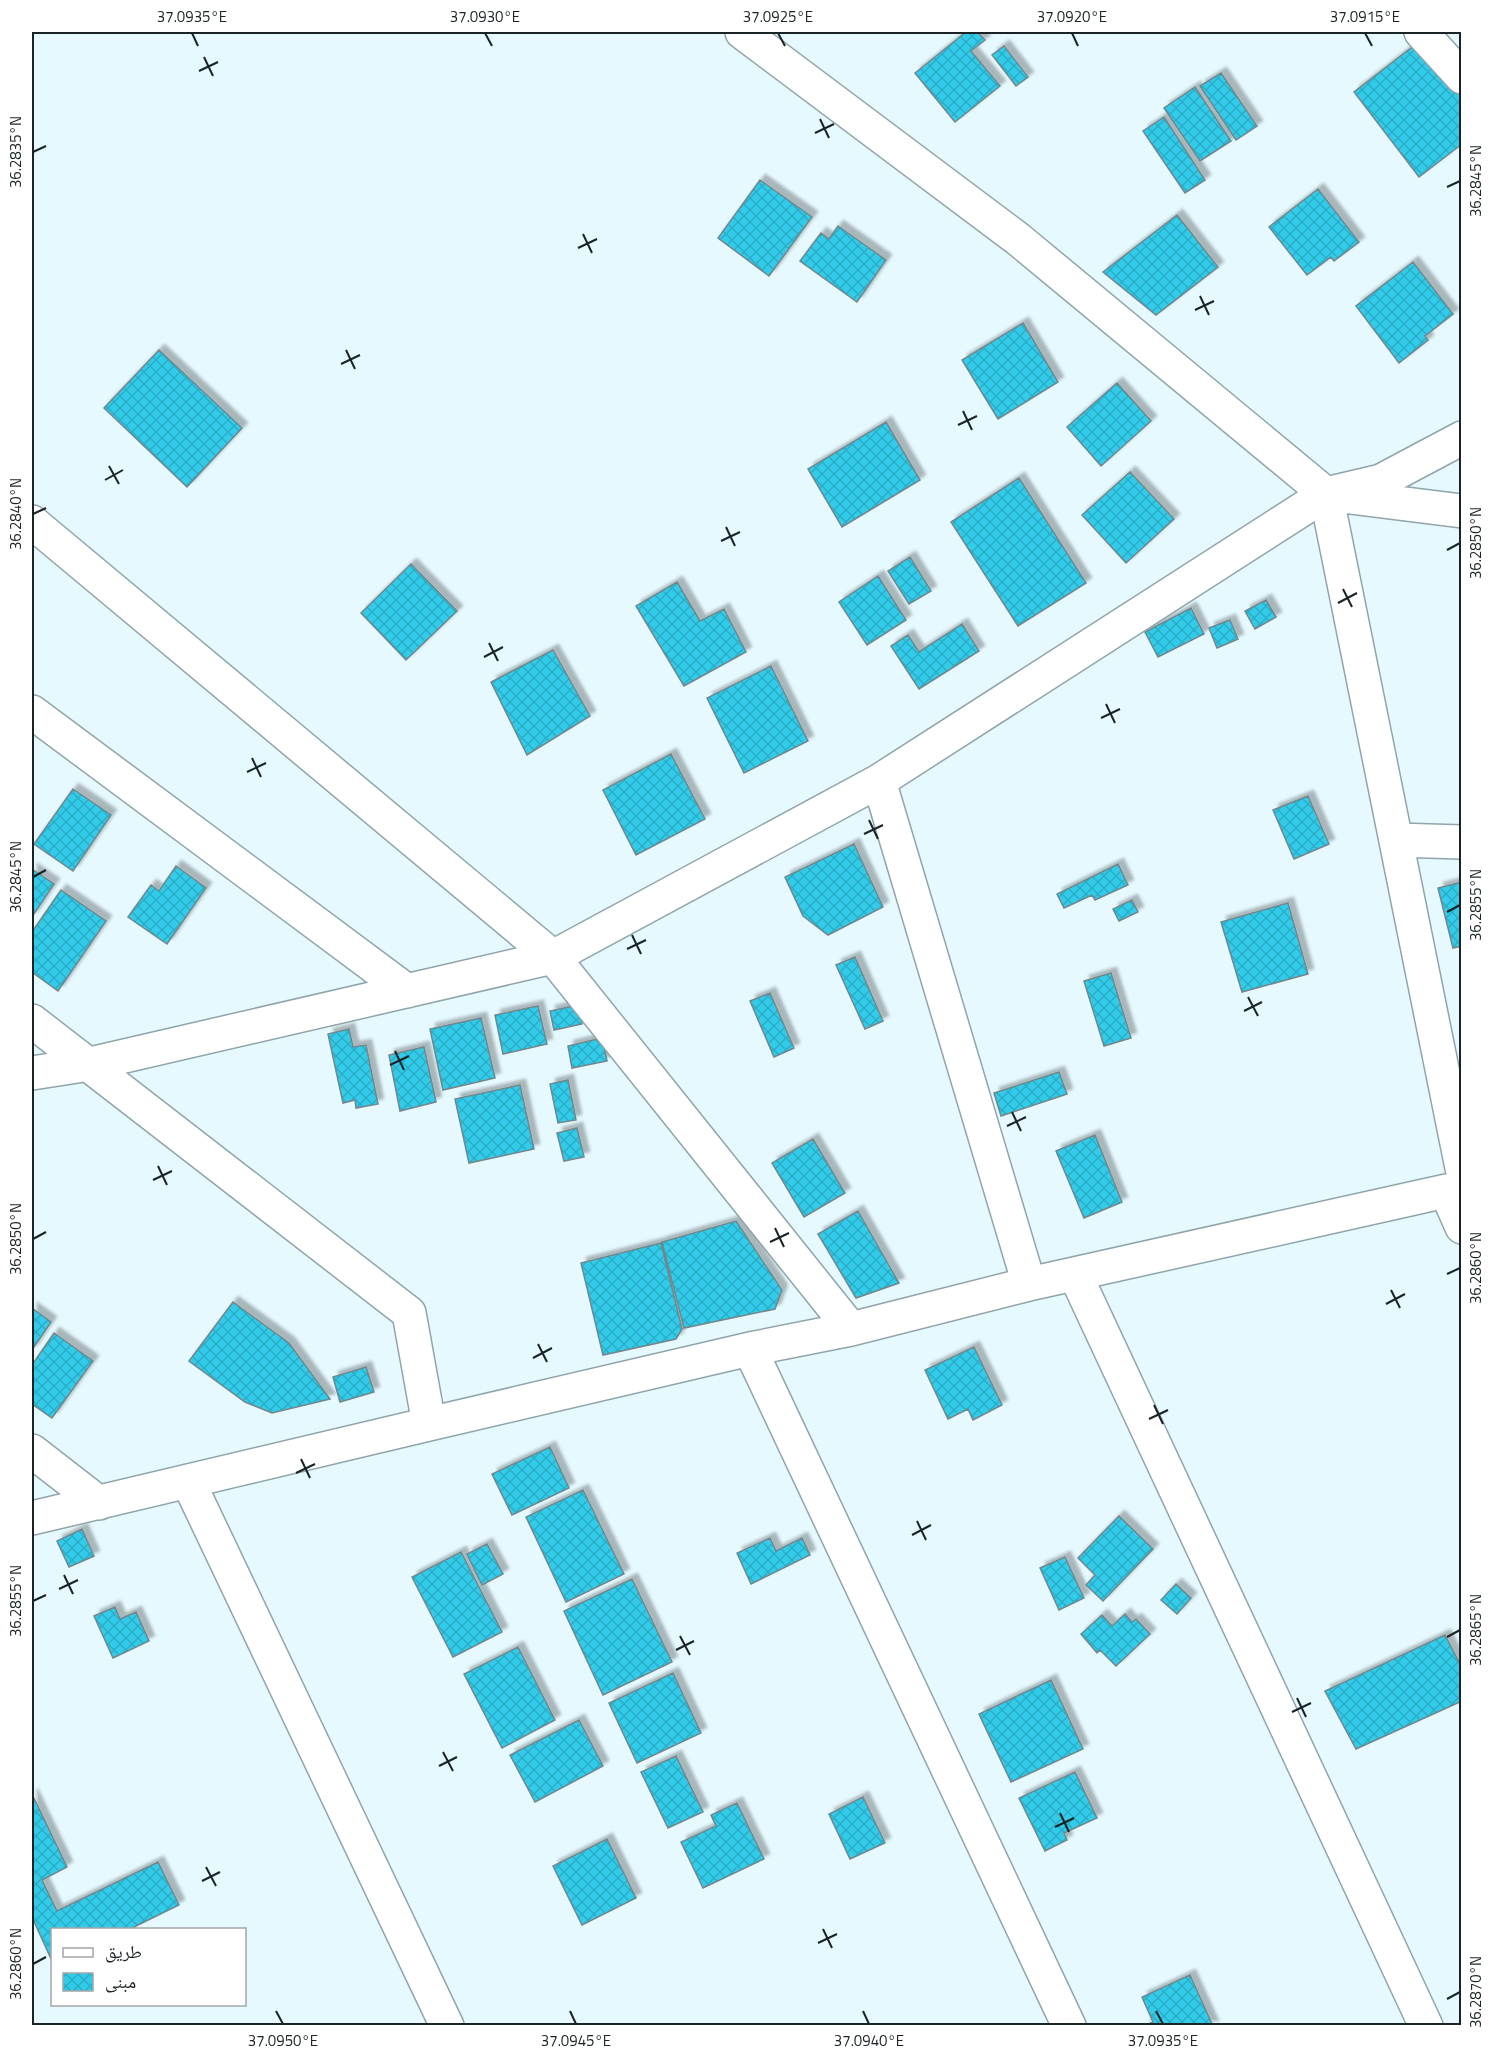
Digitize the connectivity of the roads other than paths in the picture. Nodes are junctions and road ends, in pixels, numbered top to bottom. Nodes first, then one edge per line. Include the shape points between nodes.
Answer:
1 (742, 32) edge
2 (1421, 32) edge
3 (1461, 76) edge
4 (1461, 438) edge
5 (1326, 494) junction
6 (1461, 511) edge
7 (32, 522) edge
8 (32, 712) edge
9 (879, 781) junction
10 (1396, 840) junction
11 (1461, 842) edge
12 (553, 957) junction
13 (407, 991) junction
14 (32, 1021) edge
15 (90, 1064) junction
16 (32, 1074) edge
17 (1456, 1183) edge
18 (1461, 1227) edge
19 (1075, 1274) junction
20 (1029, 1284) junction
21 (851, 1329) junction
22 (750, 1350) junction
23 (429, 1424) junction
24 (32, 1451) edge
25 (188, 1481) junction
26 (99, 1503) junction
27 (32, 1518) edge
28 (447, 2025) edge
29 (1069, 2025) edge
30 (1426, 2025) edge

1 - 5 street via 1018,239
2 - 3 street
4 - 5 street via 1381,481
5 - 6 street
5 - 9 street
5 - 10 street
7 - 12 street
8 - 13 street
9 - 12 street
9 - 20 street
10 - 11 street
10 - 17 street
12 - 13 street
12 - 21 street
13 - 15 street
14 - 15 street
15 - 16 street
15 - 23 street via 409,1313
17 - 18 street
17 - 19 street
19 - 20 street
19 - 30 street
20 - 21 street
21 - 22 street
22 - 23 street
22 - 29 street
23 - 25 street
24 - 26 street
25 - 26 street
25 - 28 street
26 - 27 street

